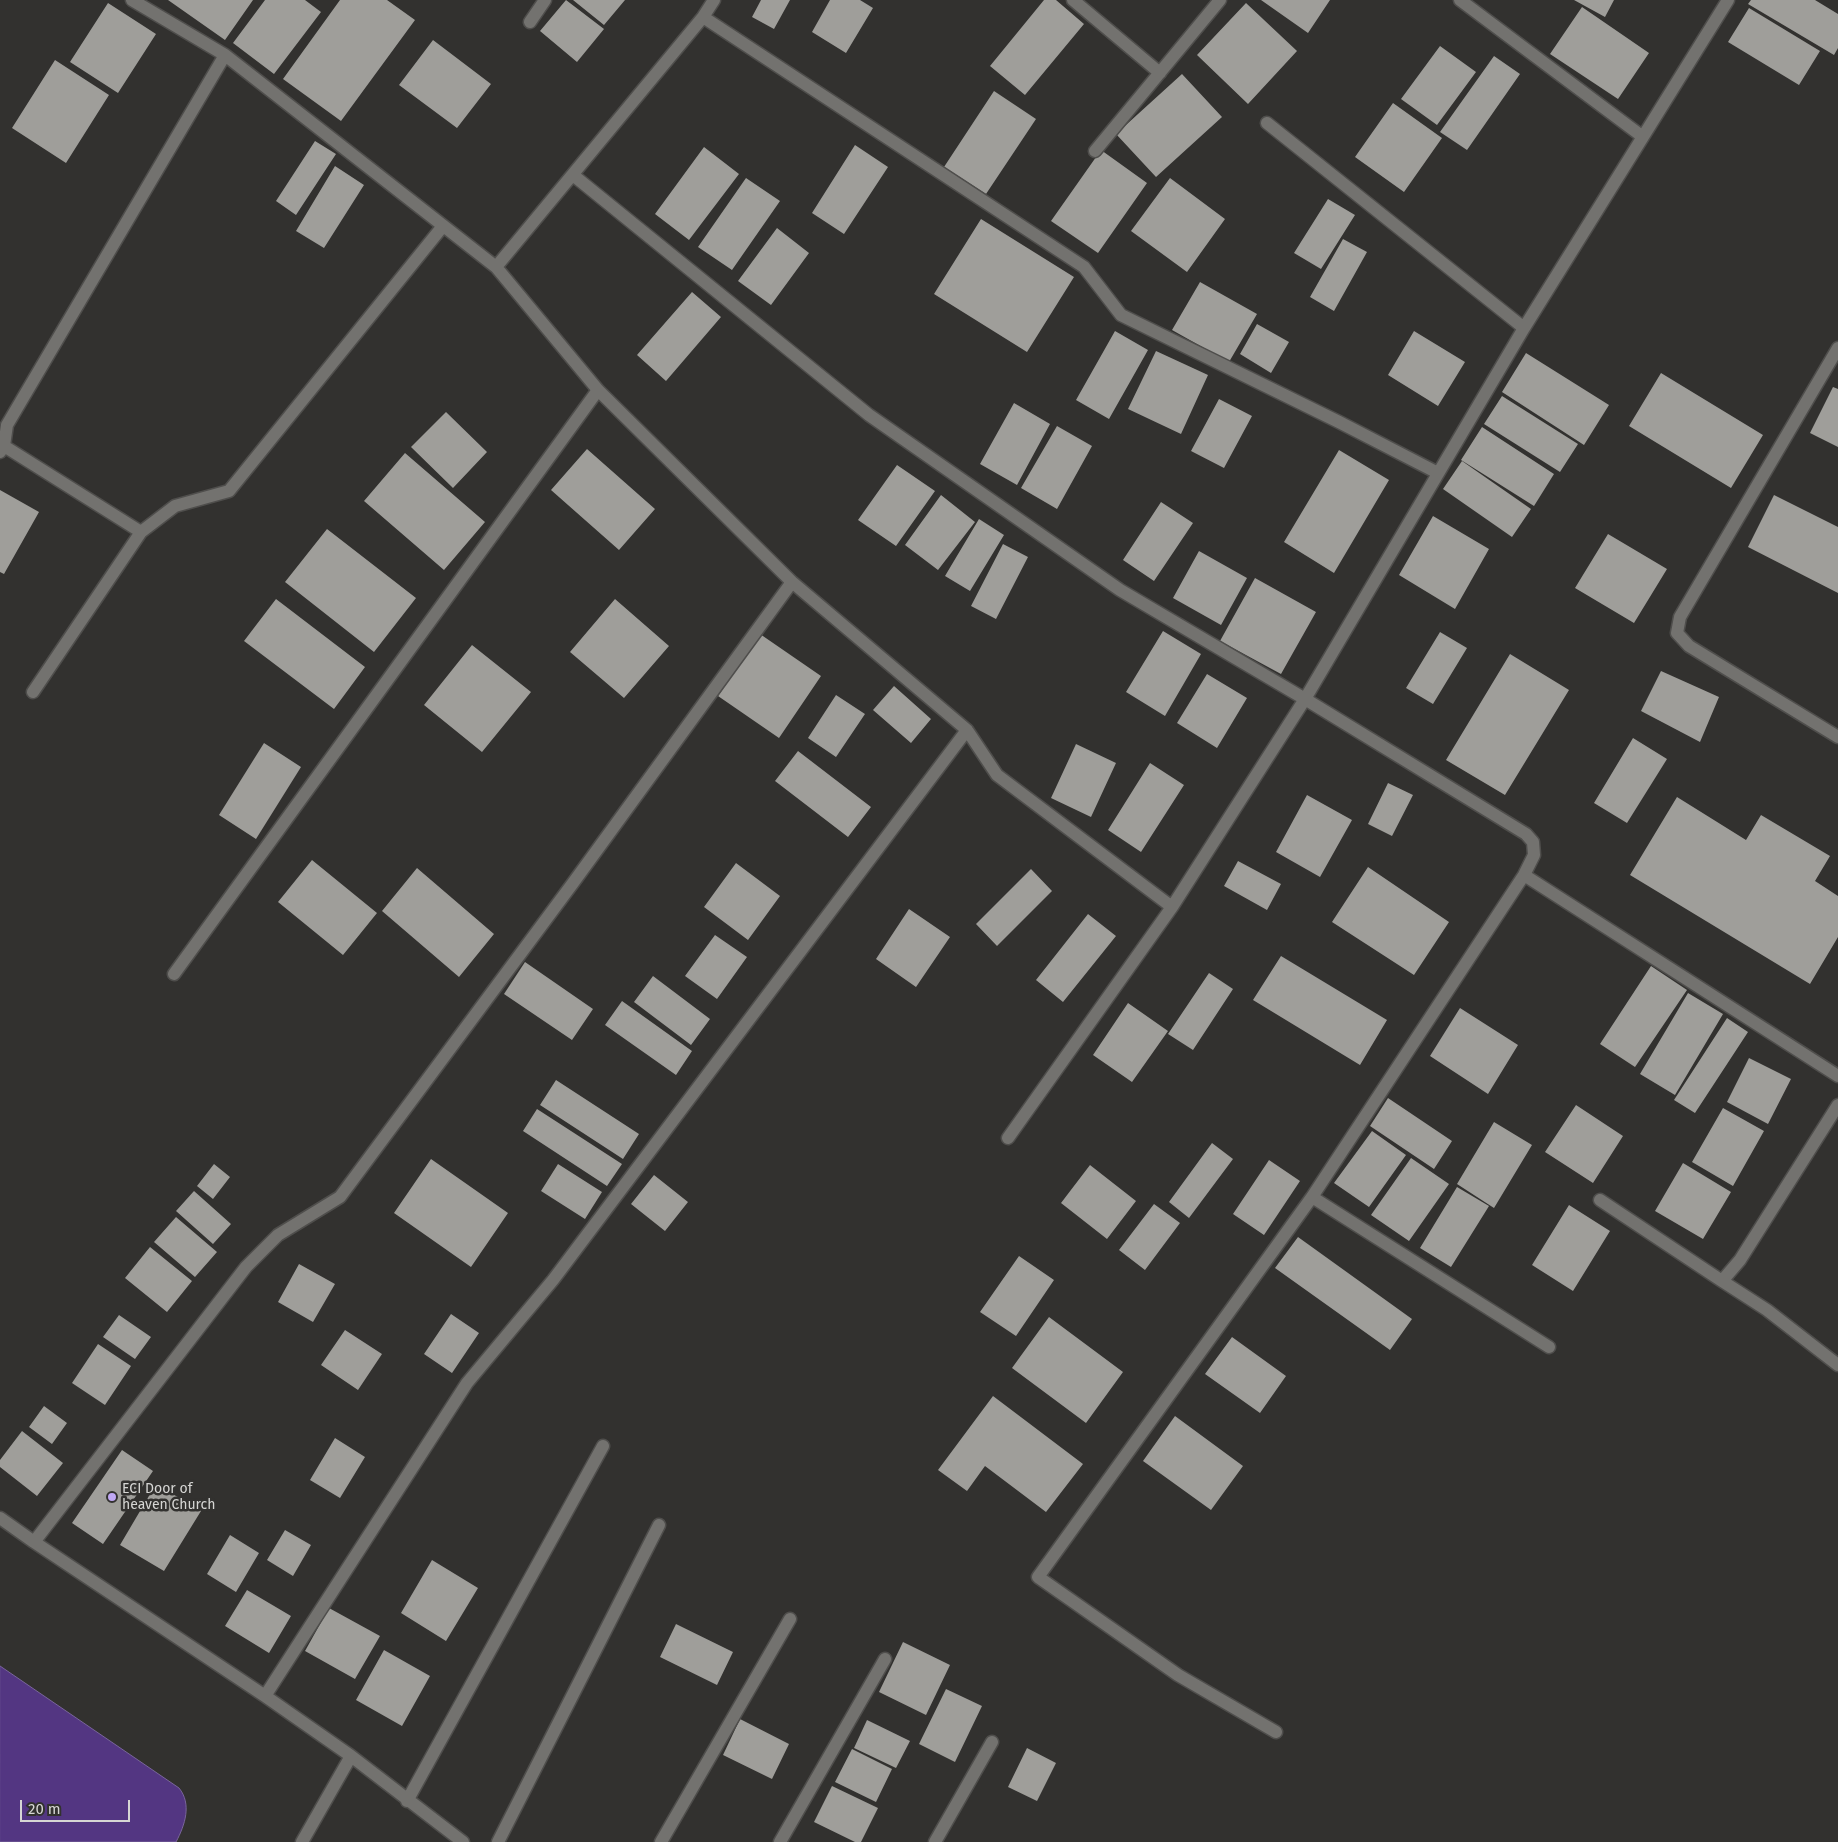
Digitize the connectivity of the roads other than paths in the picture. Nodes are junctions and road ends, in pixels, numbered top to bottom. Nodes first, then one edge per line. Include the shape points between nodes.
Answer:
1 (132, 0) edge
2 (545, 0) edge
3 (714, 0) edge
4 (1073, 0) edge
5 (1220, 0) edge
6 (1460, 0) edge
7 (1728, 0) edge
8 (703, 17) junction
9 (530, 22) dead end
10 (225, 55) junction
11 (1160, 73) junction
12 (1267, 124) dead end
13 (1643, 137) junction
14 (1096, 151) dead end
15 (573, 174) junction
16 (443, 226) junction
17 (496, 267) junction
18 (1524, 328) junction
19 (1838, 348) edge
20 (598, 390) junction
21 (4, 422) edge
22 (2, 449) edge
23 (1438, 473) junction
24 (141, 532) junction
25 (792, 582) junction
26 (33, 692) dead end
27 (1305, 699) junction
28 (967, 730) junction
29 (1838, 737) edge
30 (1524, 875) junction
31 (1172, 907) junction
32 (174, 974) dead end
33 (1838, 1076) edge
34 (1838, 1105) edge
35 (1008, 1138) dead end
36 (1312, 1197) junction
37 (1600, 1200) dead end
38 (1722, 1281) junction
39 (1549, 1347) dead end
40 (1838, 1365) edge
41 (602, 1446) dead end
42 (0, 1518) edge
43 (659, 1525) dead end
44 (34, 1542) junction
45 (790, 1619) dead end
46 (885, 1659) dead end
47 (265, 1696) junction
48 (1276, 1732) dead end
49 (992, 1742) dead end
50 (351, 1756) junction
51 (407, 1801) junction
52 (302, 1842) edge
53 (463, 1842) edge
54 (498, 1842) edge
55 (661, 1842) edge
56 (780, 1842) edge
57 (935, 1842) edge

1 - 10 street
2 - 9 street
3 - 8 street
4 - 11 street
5 - 11 street
6 - 13 street
7 - 13 street
8 - 15 street
8 - 23 street via 1084,267 1122,316
10 - 16 street
10 - 21 street
11 - 14 street
12 - 18 street
13 - 18 street
15 - 17 street
15 - 27 street via 869,415 1120,590
16 - 17 street
16 - 24 street via 229,491 175,506
17 - 20 street
18 - 23 street
19 - 29 street via 1680,616 1677,633 1689,646
20 - 25 street
20 - 32 street
21 - 22 street
22 - 24 street
23 - 27 street
24 - 26 street
25 - 28 street
25 - 44 street via 340,1197 278,1235 246,1267
27 - 30 street via 1526,834 1534,842 1534,855
27 - 31 street
28 - 31 street via 997,774
28 - 47 street via 553,1280 467,1382
30 - 33 street
30 - 36 street
31 - 35 street
34 - 38 street via 1740,1260
36 - 39 street
36 - 48 street via 1038,1577 1178,1675
37 - 38 street
38 - 40 street via 1767,1310
41 - 51 street
42 - 44 street
43 - 54 street
44 - 47 street
45 - 55 street
46 - 56 street
47 - 50 street
49 - 57 street
50 - 51 street
50 - 52 street
51 - 53 street

